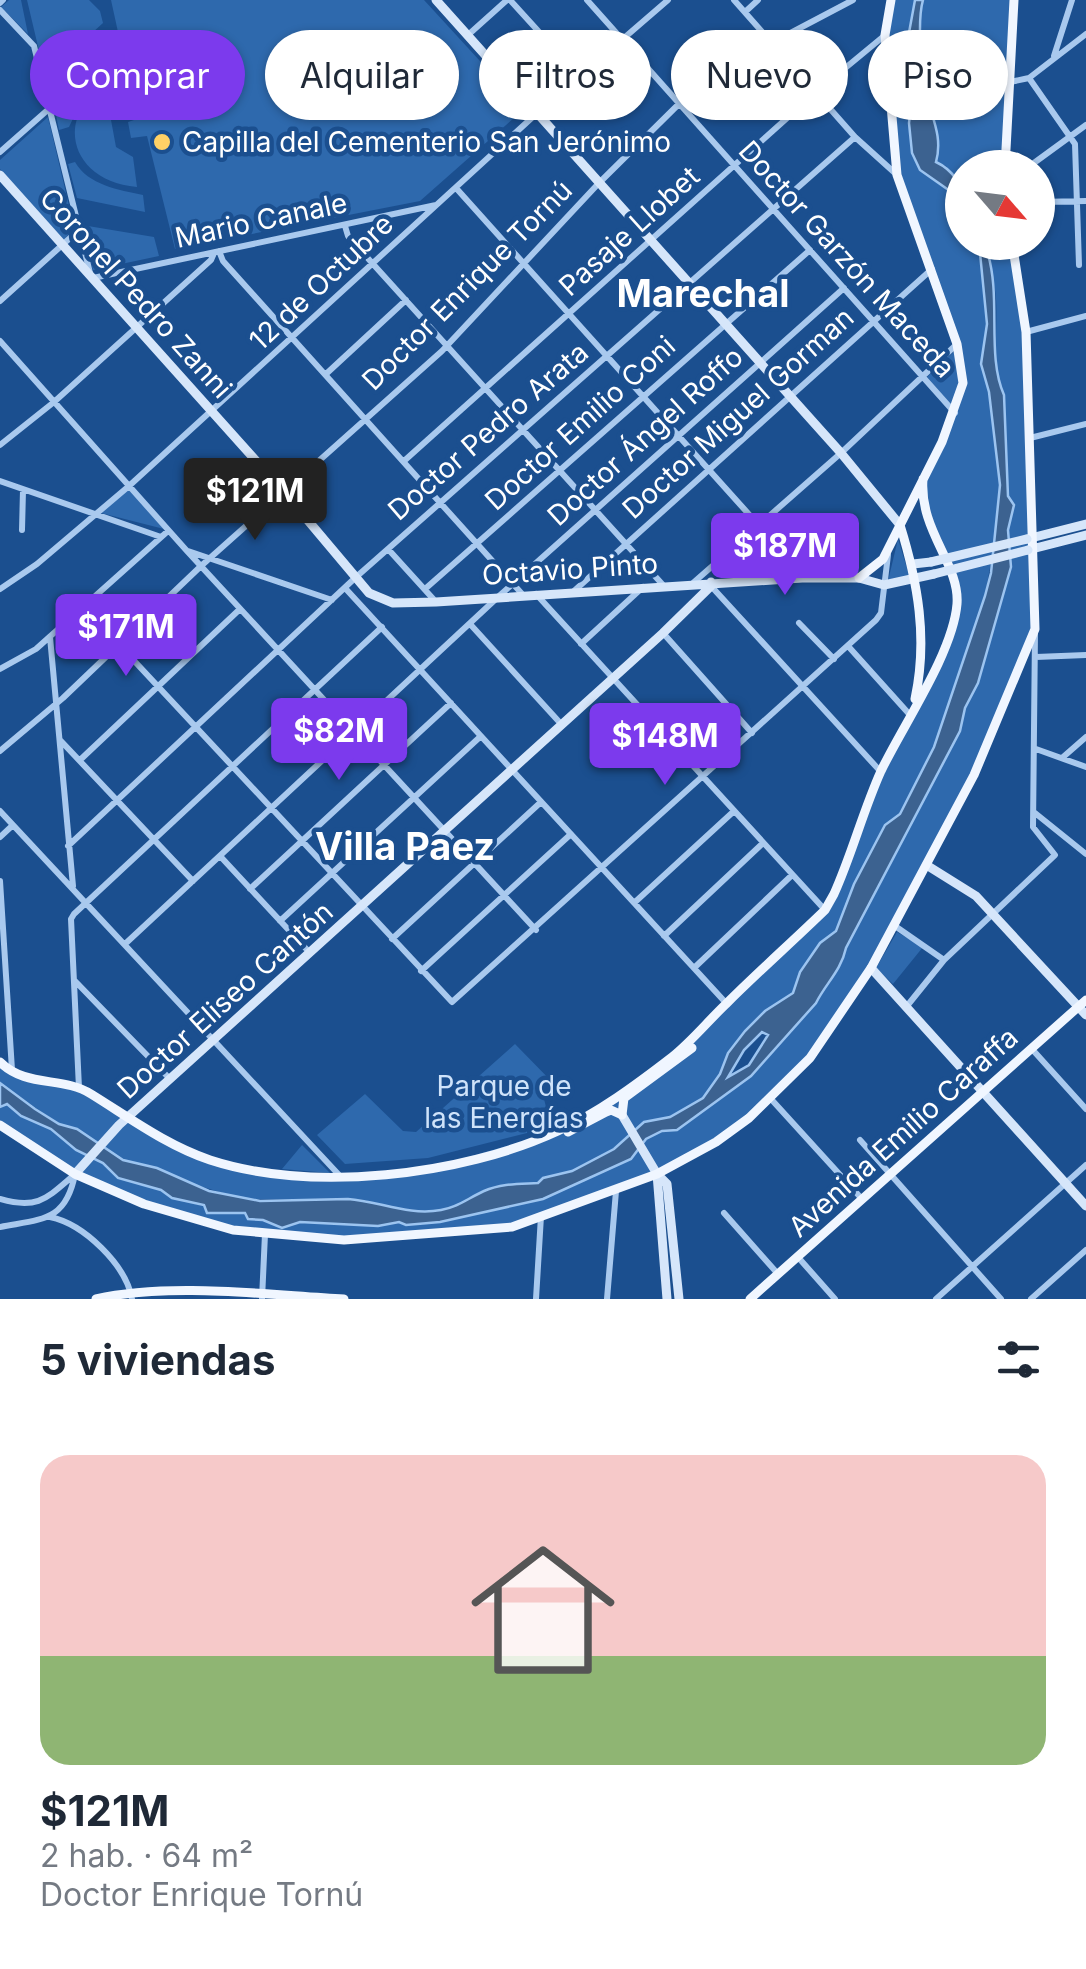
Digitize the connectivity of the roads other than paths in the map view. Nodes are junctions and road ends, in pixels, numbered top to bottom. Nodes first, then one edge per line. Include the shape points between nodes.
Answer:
1 (436, 0) edge
2 (509, 0) edge
3 (587, 0) edge
4 (668, 0) edge
5 (734, 0) edge
6 (758, 0) edge
7 (853, 0) edge
8 (1014, 0) edge
9 (1072, 0) edge
10 (887, 3) edge
11 (1, 4) edge
12 (745, 12) junction
13 (537, 30) edge
14 (613, 30) edge
15 (634, 30) edge
16 (760, 30) edge
17 (798, 30) edge
18 (885, 30) edge
19 (1086, 34) edge
20 (468, 35) junction
21 (30, 41) edge
22 (479, 48) edge
23 (868, 49) edge
24 (1052, 59) junction
25 (848, 66) edge
26 (651, 73) edge
27 (1029, 78) junction
28 (1010, 82) junction
29 (671, 95) edge
30 (671, 110) edge
31 (36, 120) edge
32 (53, 120) edge
33 (530, 120) edge
34 (541, 120) edge
35 (693, 120) edge
36 (785, 120) edge
37 (840, 120) edge
38 (892, 120) edge
39 (1086, 125) edge
40 (1070, 136) junction
41 (855, 137) junction
42 (1086, 139) edge
43 (1006, 150) edge
44 (1051, 150) edge
45 (0, 152) edge
46 (733, 166) junction
47 (0, 175) edge
48 (897, 175) junction
49 (598, 184) junction
50 (456, 188) junction
51 (1086, 200) edge
52 (1076, 201) junction
53 (1055, 202) edge
54 (438, 205) junction
55 (772, 208) junction
56 (345, 226) junction
57 (80, 228) junction
58 (652, 242) junction
59 (62, 244) junction
60 (810, 250) junction
61 (217, 252) junction
62 (1015, 260) edge
63 (523, 263) junction
64 (373, 264) junction
65 (1079, 265) dead end
66 (932, 268) junction
67 (92, 278) junction
68 (689, 283) junction
69 (844, 288) junction
70 (406, 300) junction
71 (0, 301) edge
72 (570, 314) junction
73 (1086, 316) edge
74 (874, 322) junction
75 (726, 324) junction
76 (137, 328) junction
77 (1026, 332) junction
78 (294, 338) junction
79 (0, 342) edge
80 (957, 344) junction
81 (446, 345) junction
82 (607, 356) junction
83 (760, 363) junction
84 (326, 374) junction
85 (922, 377) junction
86 (486, 388) junction
87 (644, 397) junction
88 (790, 397) junction
89 (54, 402) junction
90 (212, 412) junction
91 (955, 413) junction
92 (366, 418) junction
93 (1086, 424) edge
94 (524, 430) junction
95 (679, 436) junction
96 (1030, 438) junction
97 (0, 445) edge
98 (840, 453) junction
99 (404, 461) junction
100 (561, 470) junction
101 (709, 470) junction
102 (922, 480) junction
103 (0, 481) edge
104 (129, 486) junction
105 (23, 490) junction
106 (284, 492) junction
107 (441, 502) junction
108 (596, 510) junction
109 (95, 514) junction
110 (1086, 524) edge
111 (900, 525) junction
112 (757, 526) junction
113 (22, 530) dead end
114 (168, 530) junction
115 (1086, 535) edge
116 (161, 537) junction
117 (627, 543) junction
118 (478, 544) junction
119 (890, 544) junction
120 (1031, 544) junction
121 (388, 549) junction
122 (187, 551) junction
123 (211, 557) junction
124 (913, 564) junction
125 (201, 566) junction
126 (933, 568) junction
127 (355, 578) junction
128 (802, 578) junction
129 (859, 578) junction
130 (916, 580) junction
131 (693, 583) junction
132 (513, 584) junction
133 (711, 584) junction
134 (884, 584) junction
135 (662, 585) junction
136 (644, 586) junction
137 (345, 588) junction
138 (0, 589) edge
139 (424, 589) junction
140 (574, 590) junction
141 (536, 594) junction
142 (523, 595) junction
143 (498, 597) junction
144 (332, 600) junction
145 (436, 602) junction
146 (84, 607) junction
147 (240, 609) junction
148 (800, 623) dead end
149 (470, 624) junction
150 (382, 627) junction
151 (1035, 629) junction
152 (663, 633) junction
153 (50, 638) junction
154 (581, 644) junction
155 (119, 645) junction
156 (848, 646) junction
157 (278, 650) junction
158 (1086, 656) edge
159 (1036, 657) junction
160 (834, 659) junction
161 (0, 669) edge
162 (420, 670) junction
163 (612, 679) junction
164 (158, 686) junction
165 (804, 686) junction
166 (314, 690) junction
167 (56, 703) junction
168 (451, 703) junction
169 (912, 710) junction
170 (562, 725) junction
171 (195, 727) junction
172 (353, 732) junction
173 (752, 734) junction
174 (481, 736) junction
175 (1086, 737) edge
176 (60, 739) junction
177 (1036, 749) junction
178 (0, 751) edge
179 (1062, 758) junction
180 (80, 760) junction
181 (384, 765) junction
182 (232, 766) junction
183 (1086, 767) edge
184 (512, 770) junction
185 (881, 772) junction
186 (702, 778) junction
187 (414, 798) junction
188 (117, 800) junction
189 (541, 802) junction
190 (271, 809) junction
191 (0, 812) edge
192 (733, 812) junction
193 (1034, 812) junction
194 (13, 826) junction
195 (445, 832) junction
196 (571, 834) junction
197 (0, 837) edge
198 (154, 839) junction
199 (302, 842) junction
200 (762, 844) junction
201 (68, 846) junction
202 (1086, 854) edge
203 (220, 856) junction
204 (474, 863) junction
205 (928, 866) junction
206 (603, 869) junction
207 (331, 874) junction
208 (791, 876) junction
209 (0, 881) edge
210 (193, 881) junction
211 (73, 887) junction
212 (250, 889) junction
213 (504, 895) junction
214 (86, 902) junction
215 (634, 903) junction
216 (362, 908) junction
217 (825, 910) junction
218 (992, 914) junction
219 (280, 921) junction
220 (895, 926) junction
221 (536, 930) junction
222 (664, 936) junction
223 (392, 939) junction
224 (126, 944) junction
225 (311, 954) junction
226 (944, 960) junction
227 (693, 968) junction
228 (871, 968) junction
229 (421, 971) junction
230 (73, 980) junction
231 (738, 993) junction
232 (726, 1004) junction
233 (907, 1006) junction
234 (1083, 1007) edge
235 (214, 1040) junction
236 (1031, 1048) junction
237 (0, 1062) edge
238 (12, 1073) junction
239 (170, 1080) junction
240 (79, 1088) junction
241 (983, 1092) junction
242 (771, 1099) junction
243 (1086, 1110) edge
244 (621, 1114) junction
245 (124, 1121) junction
246 (0, 1125) edge
247 (860, 1140) dead end
248 (532, 1142) junction
249 (1086, 1165) edge
250 (77, 1171) junction
251 (655, 1171) junction
252 (890, 1174) junction
253 (340, 1176) junction
254 (1066, 1184) junction
255 (616, 1192) junction
256 (862, 1199) junction
257 (0, 1200) edge
258 (1086, 1206) edge
259 (724, 1213) dead end
260 (541, 1216) junction
261 (50, 1218) junction
262 (0, 1227) edge
263 (265, 1234) junction
264 (1086, 1250) edge
265 (797, 1256) junction
266 (972, 1267) junction
267 (778, 1274) junction
268 (132, 1296) edge
269 (262, 1297) edge
270 (96, 1299) edge
271 (344, 1299) edge
272 (536, 1299) edge
273 (607, 1299) edge
274 (667, 1299) edge
275 (678, 1299) edge
276 (750, 1299) edge
277 (835, 1299) edge
278 (936, 1299) edge
279 (1000, 1299) edge
280 (1032, 1299) edge

1 - 20 main road
2 - 13 street
2 - 20 street
3 - 14 street, Doctor Garzón Maceda
4 - 15 street, 12 de Octubre
5 - 12 street
6 - 12 street
7 - 17 street, Doctor Enrique Tornú
8 - 28 main road
9 - 24 street
10 - 18 main road
11 - 21 street
12 - 16 street
19 - 24 street
20 - 22 main road
23 - 25 street, Pasaje Llobet
24 - 27 street
26 - 29 street, Doctor Garzón Maceda
27 - 28 street
27 - 40 street
28 - 43 main road
30 - 49 street, Doctor Enrique Tornú
31 - 45 street
32 - 57 street
33 - 50 street, 12 de Octubre
34 - 49 main road
35 - 46 street, Doctor Garzón Maceda
36 - 46 street, Pasaje Llobet
37 - 41 street
38 - 48 main road
39 - 40 street
40 - 42 street
40 - 44 street
40 - 52 street
41 - 48 street
41 - 55 street, Doctor Pedro Arata
46 - 55 street, Doctor Garzón Maceda
46 - 58 street, Pasaje Llobet
47 - 59 main road, Coronel Pedro Zanni
48 - 66 main road
49 - 58 main road
49 - 63 street, Doctor Enrique Tornú
50 - 54 street, 12 de Octubre
50 - 63 street
51 - 52 street
52 - 53 street
52 - 65 street
54 - 56 street, Mario Canale
54 - 64 street, 12 de Octubre
55 - 60 street, Doctor Garzón Maceda
55 - 68 street, Doctor Pedro Arata
56 - 61 street, Mario Canale
56 - 64 street
57 - 59 street
57 - 67 street
58 - 68 main road
58 - 72 street, Pasaje Llobet
59 - 67 main road, Coronel Pedro Zanni
59 - 71 street
60 - 69 street, Doctor Garzón Maceda
60 - 75 street, Doctor Emilio Coni
61 - 67 street, Mario Canale
61 - 76 street
61 - 78 street
62 - 77 main road
63 - 72 street
63 - 81 street, Doctor Enrique Tornú
64 - 70 street
64 - 78 street, 12 de Octubre
66 - 74 street, Doctor Miguel Gorman
66 - 80 main road
67 - 76 main road, Coronel Pedro Zanni
68 - 75 main road
68 - 82 street, Doctor Pedro Arata
69 - 74 street, Doctor Garzón Maceda
69 - 83 street, Doctor Ángel Roffo
70 - 81 street
70 - 84 street
72 - 82 street
72 - 86 street, Pasaje Llobet
73 - 77 street
74 - 85 street, Doctor Garzón Maceda
74 - 88 street, Doctor Miguel Gorman
75 - 83 main road
75 - 87 street, Doctor Emilio Coni
76 - 89 street
76 - 90 main road, Coronel Pedro Zanni
77 - 96 main road
78 - 84 street
78 - 90 street, 12 de Octubre
79 - 89 street
80 - 85 street
80 - 91 main road via 964,376
81 - 86 street
81 - 92 street, Doctor Enrique Tornú
82 - 87 street
82 - 94 street, Doctor Pedro Arata
83 - 88 main road
83 - 95 street, Doctor Ángel Roffo
84 - 92 street
85 - 91 street, Doctor Garzón Maceda
85 - 98 street
86 - 94 street
86 - 99 street, Pasaje Llobet
87 - 95 street
87 - 100 street, Doctor Emilio Coni
88 - 98 main road
88 - 101 street, Doctor Miguel Gorman
89 - 97 street
89 - 104 street
90 - 104 street, 12 de Octubre
90 - 106 main road, Coronel Pedro Zanni
91 - 102 main road
92 - 99 street
92 - 106 street, Doctor Enrique Tornú
93 - 96 street
94 - 100 street
94 - 107 street, Doctor Pedro Arata
95 - 101 street
95 - 108 street, Doctor Ángel Roffo
96 - 120 main road
98 - 111 main road
98 - 112 street
99 - 107 street
100 - 108 street
100 - 118 street, Doctor Emilio Coni
101 - 112 street
101 - 117 street, Doctor Miguel Gorman
102 - 111 main road
102 - 169 main road via 922,506 957,599 934,673
103 - 105 street
104 - 109 street, 12 de Octubre
104 - 114 street
105 - 109 street
105 - 113 street
106 - 123 street, Doctor Enrique Tornú
106 - 127 main road, Coronel Pedro Zanni
107 - 118 street
107 - 121 street, Doctor Pedro Arata
108 - 117 street
108 - 132 street, Doctor Ángel Roffo
109 - 116 street
109 - 138 street, 12 de Octubre
110 - 120 main road
111 - 119 main road
111 - 124 main road
112 - 128 street
112 - 131 street
114 - 116 street
114 - 122 street
115 - 120 main road
116 - 146 street
117 - 135 street
117 - 140 street, Doctor Miguel Gorman
118 - 132 street
118 - 139 street, Doctor Emilio Coni
119 - 129 main road via 876,568
119 - 134 street
120 - 126 main road, bridge
120 - 151 main road
121 - 127 street, Doctor Pedro Arata
121 - 139 street
122 - 123 street
122 - 125 street
123 - 125 street, Doctor Enrique Tornú
123 - 144 street
124 - 126 main road
124 - 130 main road
125 - 147 street
125 - 155 street, Doctor Enrique Tornú
126 - 130 main road, Octavio Pinto
127 - 137 street, Doctor Pedro Arata
127 - 145 main road, Octavio Pinto via 384,601
128 - 129 main road, Octavio Pinto
128 - 133 main road, Octavio Pinto
129 - 134 main road, Octavio Pinto
130 - 134 main road, Octavio Pinto
130 - 169 main road via 921,656
131 - 133 main road, Octavio Pinto
131 - 135 main road, Octavio Pinto
132 - 142 street
132 - 143 street, Doctor Ángel Roffo
133 - 152 main road, Doctor Eliseo Cantón
133 - 165 street
134 - 156 street via 881,613
135 - 136 main road, Octavio Pinto
136 - 140 main road, Octavio Pinto
136 - 154 street
137 - 144 street, Doctor Pedro Arata
137 - 150 street
139 - 145 street
140 - 141 main road, Octavio Pinto
141 - 142 main road, Octavio Pinto
141 - 154 street
142 - 143 main road, Octavio Pinto
143 - 145 main road, Octavio Pinto
143 - 149 street, Doctor Ángel Roffo
144 - 157 street, Doctor Pedro Arata
146 - 153 street
146 - 155 street
147 - 157 street
147 - 164 street
148 - 160 street
149 - 162 street, Doctor Ángel Roffo
149 - 170 street
150 - 162 street
150 - 166 street
151 - 159 street
151 - 205 main road
152 - 163 main road, Doctor Eliseo Cantón
152 - 173 street
153 - 161 street
153 - 167 street
154 - 163 street
155 - 164 street
155 - 167 street, Doctor Enrique Tornú
156 - 160 street
156 - 169 street
157 - 166 street
157 - 171 street, Doctor Pedro Arata
158 - 159 street
159 - 177 street
160 - 165 street
162 - 168 street
162 - 172 street, Doctor Ángel Roffo
163 - 170 main road, Doctor Eliseo Cantón
163 - 186 street
164 - 171 street
164 - 180 street
165 - 173 street
165 - 185 street
166 - 172 street
166 - 182 street
167 - 176 street
167 - 178 street, Doctor Enrique Tornú
168 - 174 street
168 - 181 street
169 - 185 main road
170 - 184 main road, Doctor Eliseo Cantón
171 - 182 street
171 - 188 street, Doctor Pedro Arata
172 - 181 street
172 - 190 street, Doctor Ángel Roffo
173 - 186 street
174 - 184 street
174 - 187 street
175 - 179 street
176 - 180 street
176 - 201 street
177 - 179 street
177 - 193 street
179 - 183 street
180 - 188 street
181 - 187 street
181 - 199 street
182 - 190 street
182 - 198 street
184 - 189 street
184 - 195 main road, Doctor Eliseo Cantón
185 - 217 main road
186 - 192 street
186 - 206 street
187 - 195 street
187 - 207 street
188 - 198 street
188 - 201 street, Doctor Pedro Arata
189 - 196 street
189 - 204 street
190 - 199 street
190 - 203 street, Doctor Ángel Roffo
191 - 194 street
192 - 200 street
192 - 215 street
193 - 202 street
193 - 218 street via 1034,830 1054,858
194 - 197 street
194 - 211 street
195 - 204 street
195 - 216 main road, Doctor Eliseo Cantón
196 - 206 street
196 - 213 street
198 - 210 street
198 - 214 street
199 - 207 street
199 - 212 street
200 - 208 street
200 - 222 street
201 - 211 street
203 - 210 street, Doctor Ángel Roffo
203 - 212 street
204 - 213 street
204 - 223 street
205 - 218 main road
205 - 220 main road
206 - 215 street
206 - 221 street
207 - 216 street
207 - 219 street
208 - 217 street
208 - 227 street
209 - 238 street
210 - 224 street, Doctor Ángel Roffo
211 - 214 street
212 - 219 street
213 - 221 street
213 - 229 street
214 - 224 street
214 - 230 street via 71,919
215 - 222 street
216 - 223 street
216 - 225 main road, Doctor Eliseo Cantón
217 - 231 main road
218 - 226 street
218 - 234 main road
219 - 225 street
220 - 226 street
220 - 228 main road
221 - 229 street via 457,1001
222 - 227 street
223 - 229 street
224 - 235 street
225 - 235 main road, Doctor Eliseo Cantón
226 - 233 street
227 - 232 street
228 - 233 main road
228 - 242 main road via 832,1028
230 - 239 street
230 - 240 street
231 - 232 main road
231 - 244 main road via 680,1059 624,1098
232 - 248 main road via 668,1060
233 - 241 main road
234 - 236 main road, Avenida Emilio Caraffa
235 - 239 main road, Doctor Eliseo Cantón
235 - 253 street
236 - 241 main road, Avenida Emilio Caraffa
236 - 243 street
237 - 238 main road
238 - 240 main road
239 - 245 main road, Doctor Eliseo Cantón
240 - 245 main road
241 - 252 main road, Avenida Emilio Caraffa
241 - 254 main road
242 - 251 main road via 731,1132
242 - 256 street
244 - 248 main road via 606,1112
244 - 251 main road
245 - 250 main road, Doctor Eliseo Cantón
245 - 253 main road via 210,1160 274,1174
246 - 250 main road
247 - 252 street
248 - 253 main road via 429,1168
249 - 254 street
250 - 257 street via 50,1198
250 - 261 street via 63,1207
250 - 263 main road via 155,1208
251 - 255 main road
251 - 274 main road
251 - 275 main road via 667,1184
252 - 256 main road, Avenida Emilio Caraffa
252 - 266 street
254 - 258 main road
254 - 266 street
255 - 260 main road
255 - 273 street
256 - 265 main road, Avenida Emilio Caraffa
259 - 267 street
260 - 263 main road via 512,1227 364,1240
260 - 272 street
261 - 262 street
261 - 268 street via 66,1222 110,1256
263 - 269 street
264 - 280 street
265 - 267 main road, Avenida Emilio Caraffa
265 - 277 street
266 - 278 street
266 - 279 street
267 - 276 main road, Avenida Emilio Caraffa
268 - 269 main road
268 - 270 main road
269 - 271 main road

